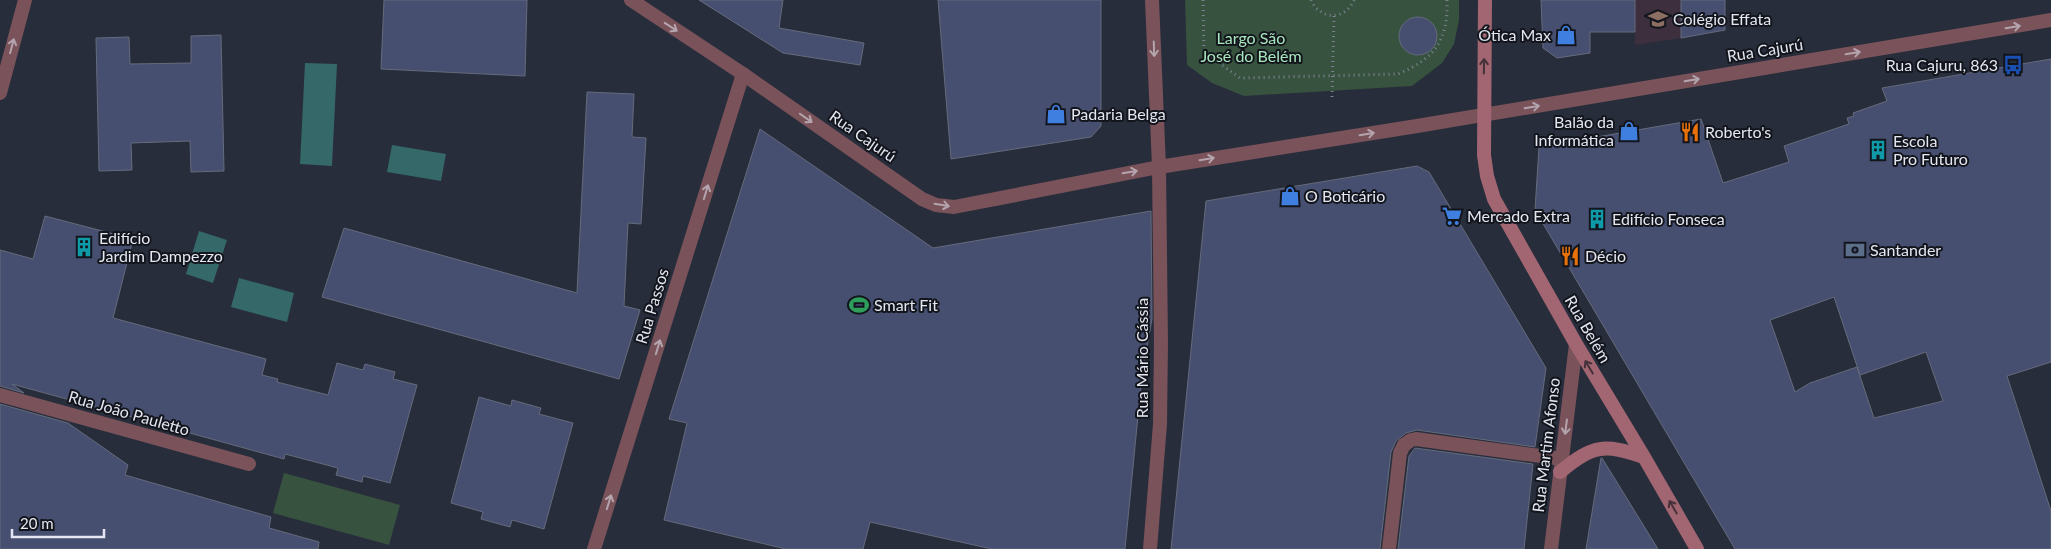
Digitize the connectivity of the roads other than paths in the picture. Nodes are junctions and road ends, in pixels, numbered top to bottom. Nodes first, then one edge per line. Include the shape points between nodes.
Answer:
1 (25, 0) edge
2 (630, 0) edge
3 (1152, 0) edge
4 (1485, 0) edge
5 (2051, 20) edge
6 (743, 74) junction
7 (0, 93) edge
8 (1484, 115) junction
9 (1159, 167) junction
10 (1576, 344) junction
11 (0, 395) edge
12 (1644, 457) junction
13 (249, 464) dead end
14 (1561, 466) junction
15 (594, 549) edge
16 (1150, 549) edge
17 (1389, 549) edge
18 (1551, 549) edge
19 (1697, 549) edge

7 -> 1 street
2 -> 6 street, Rua Cajurú
3 -> 9 street
8 -> 4 main road
8 -> 5 street, Rua Cajurú
6 -> 9 street, Rua Cajurú via 922,199 936,205 954,207
15 -> 6 street, Rua Passos
9 -> 8 street
8 - 10 main road, Rua Belém via 1484,155 1494,199
9 - 16 street, Rua Mário Cássia via 1160,424
12 -> 10 main road, Rua Belém
10 -> 14 street, Rua Martim Afonso
11 - 13 street, Rua João Pauletto
12 - 14 main road via 1620,449 1602,448
19 -> 12 main road, Rua Belém
14 - 17 street via 1411,440 1400,453
14 - 18 street, Rua Martim Afonso

